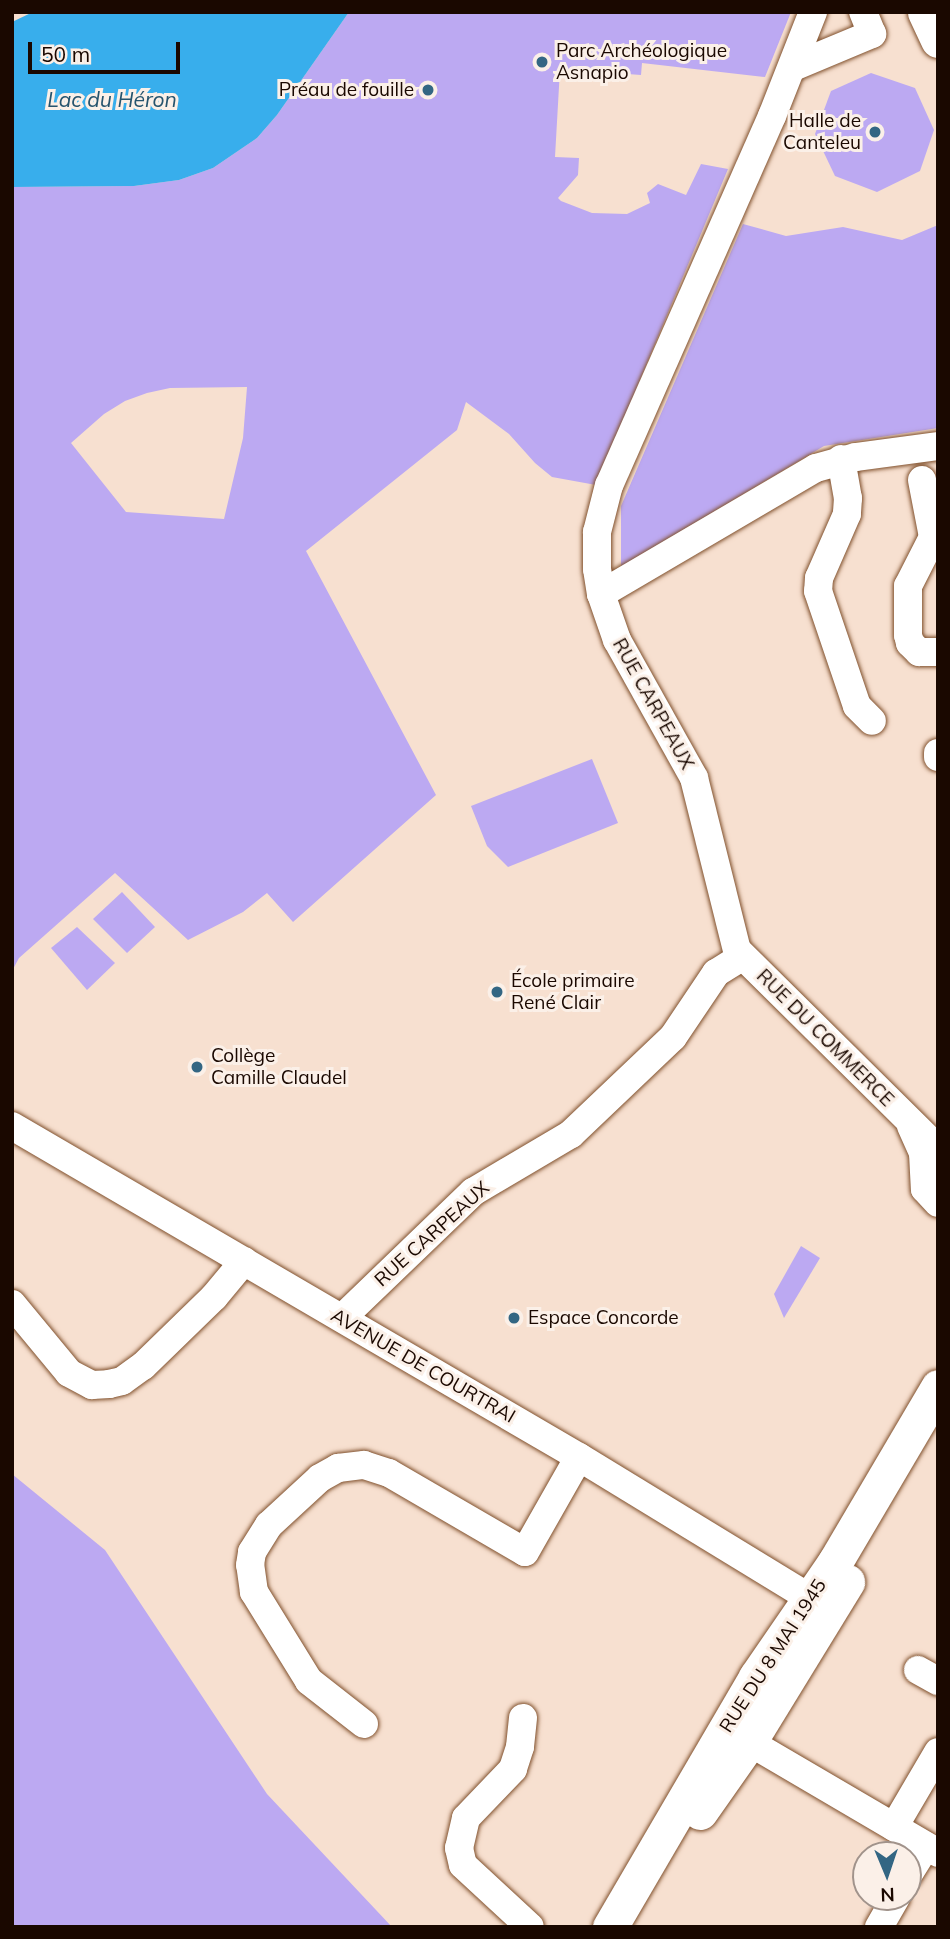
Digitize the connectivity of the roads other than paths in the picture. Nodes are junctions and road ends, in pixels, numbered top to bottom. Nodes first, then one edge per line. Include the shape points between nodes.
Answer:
1 (813, 12) edge
2 (863, 12) edge
3 (925, 12) edge
4 (938, 40) edge
5 (793, 66) junction
6 (925, 448) edge
7 (841, 459) junction
8 (930, 489) edge
9 (601, 594) junction
10 (938, 652) edge
11 (872, 721) dead end
12 (743, 957) junction
13 (908, 1120) junction
14 (12, 1126) edge
15 (938, 1149) edge
16 (938, 1203) edge
17 (244, 1261) junction
18 (12, 1304) edge
19 (342, 1318) junction
20 (938, 1387) edge
21 (938, 1425) edge
22 (579, 1457) junction
23 (820, 1604) junction
24 (523, 1718) dead end
25 (364, 1724) dead end
26 (737, 1735) junction
27 (938, 1752) edge
28 (894, 1827) junction
29 (932, 1849) edge
30 (888, 1911) edge
31 (530, 1927) edge
32 (610, 1927) edge
33 (634, 1927) edge
34 (879, 1927) edge

1 - 5 street, RUE CARPEAUX
2 - 5 street via 872,34
3 - 4 main road
5 - 9 street, RUE CARPEAUX via 609,485 597,532
6 - 7 street
6 - 8 street
7 - 9 street via 816,468
7 - 11 street via 847,514 819,578 818,591 857,706
8 - 10 street via 933,532 930,547 908,586 908,635 919,652
9 - 12 street, RUE CARPEAUX via 624,655 694,778 733,942
12 - 13 street, RUE DU COMMERCE
12 - 19 street, RUE CARPEAUX via 716,973 673,1037 571,1134 473,1192
13 - 15 street, RUE DU COMMERCE
13 - 16 street, RUE DU COMMERCE via 923,1153 925,1189
14 - 17 street, AVENUE DE COURTRAI
17 - 18 street via 143,1366 109,1384 79,1381 69,1373
17 - 19 street, AVENUE DE COURTRAI
19 - 22 street, AVENUE DE COURTRAI
20 - 23 main road, RUE DU 8 MAI 1945
21 - 23 main road, RUE DU 8 MAI 1945
22 - 23 street, AVENUE DE COURTRAI
22 - 25 street via 525,1552 389,1473 364,1465 338,1468 320,1478 264,1532 252,1552 254,1592 309,1681
23 - 26 main road, RUE DU 8 MAI 1945
24 - 31 street via 513,1769 466,1818 459,1848 463,1865
26 - 28 street
26 - 32 main road, RUE DU 8 MAI 1945
26 - 33 main road, RUE DU 8 MAI 1945
27 - 28 street
28 - 29 street
30 - 34 street

